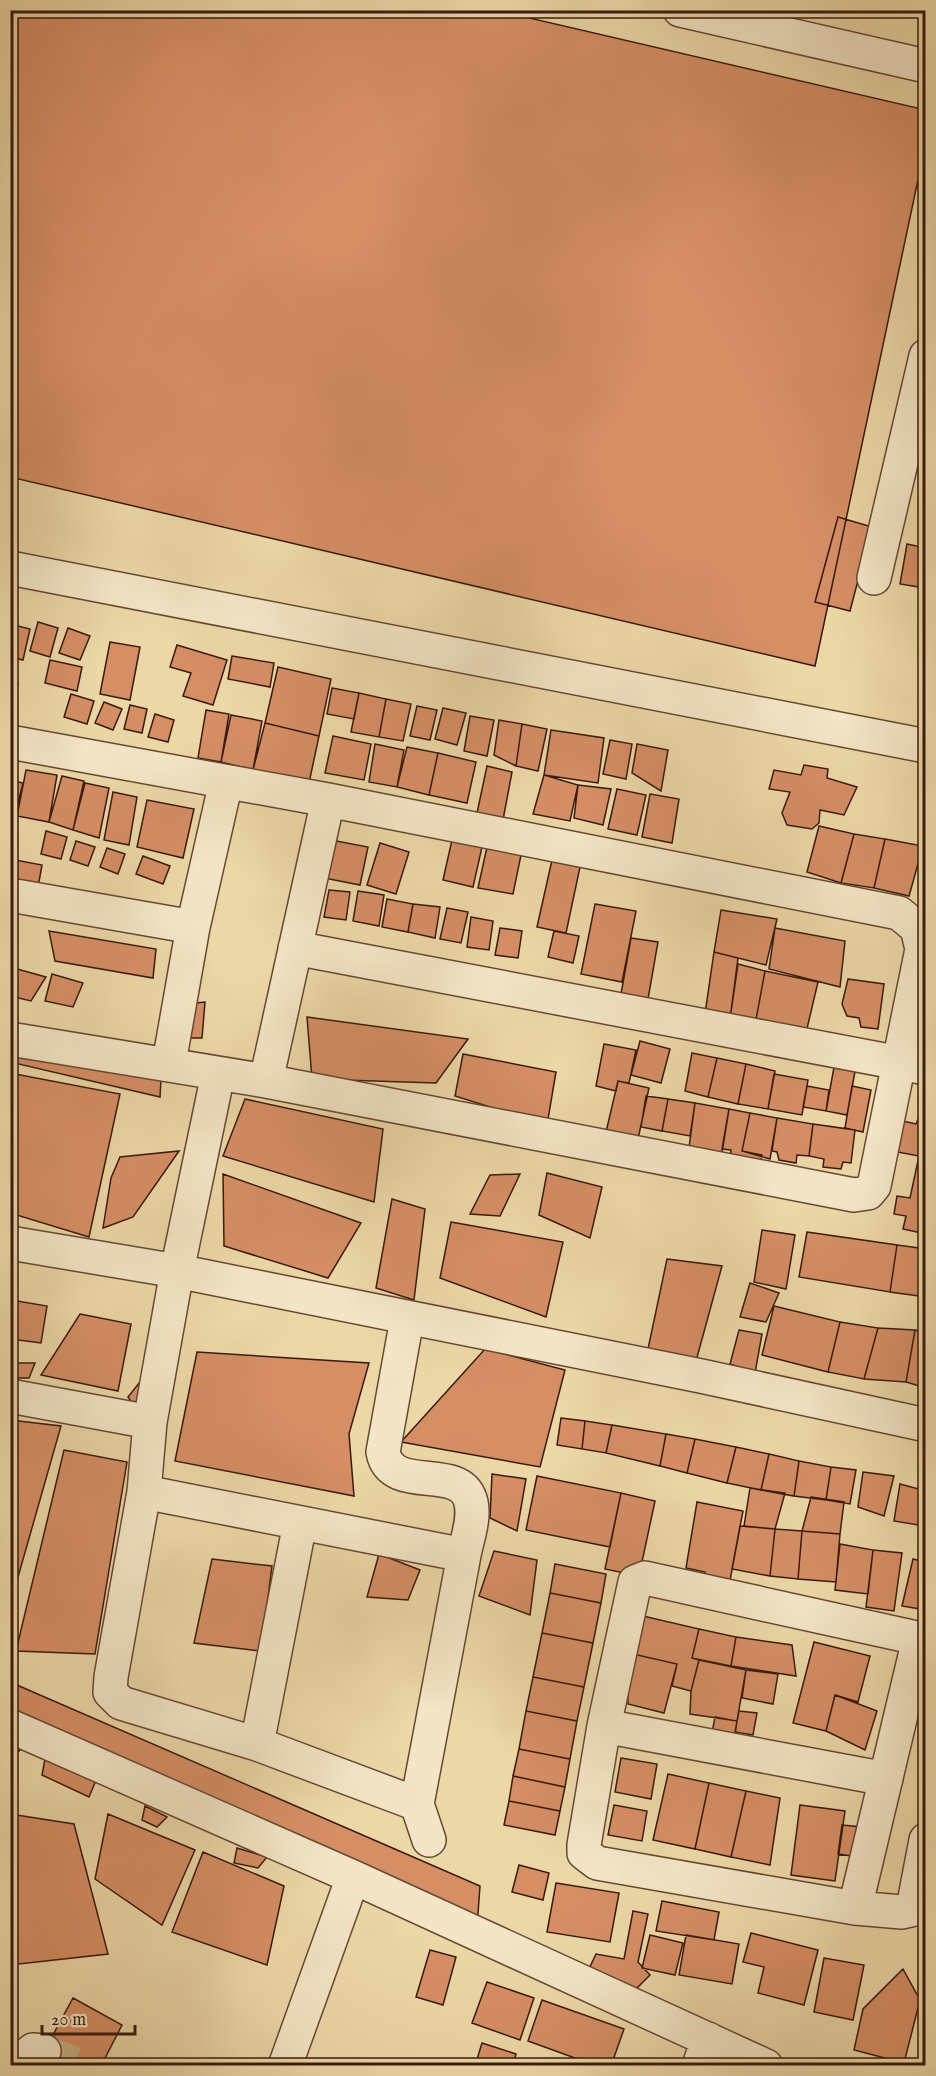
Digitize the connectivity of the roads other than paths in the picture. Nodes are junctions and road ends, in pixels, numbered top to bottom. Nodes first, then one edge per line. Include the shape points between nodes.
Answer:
1 (680, 10) edge
2 (926, 66) edge
3 (926, 356) edge
4 (10, 568) edge
5 (874, 578) dead end
6 (10, 742) edge
7 (924, 746) edge
8 (226, 782) junction
9 (328, 800) junction
10 (10, 895) edge
11 (193, 927) junction
12 (296, 948) junction
13 (10, 1040) edge
14 (169, 1063) junction
15 (913, 1066) edge
16 (218, 1074) junction
17 (266, 1080) junction
18 (10, 1243) edge
19 (177, 1271) junction
20 (407, 1319) junction
21 (10, 1396) edge
22 (150, 1422) junction
23 (926, 1425) edge
24 (144, 1492) junction
25 (300, 1523) junction
26 (464, 1555) junction
27 (922, 1639) edge
28 (10, 1726) edge
29 (604, 1726) junction
30 (257, 1744) junction
31 (886, 1779) junction
32 (417, 1804) junction
33 (429, 1840) dead end
34 (926, 1840) edge
35 (353, 1877) junction
36 (855, 1908) junction
37 (704, 2052) edge
38 (285, 2066) edge
39 (766, 2066) edge

1 - 2 street
3 - 5 street
4 - 7 street
6 - 8 street
8 - 9 street
8 - 11 street
9 - 12 street
9 - 15 street via 899,913 917,927 922,949
10 - 11 street
11 - 14 street
12 - 15 street
12 - 17 street
13 - 14 street
14 - 16 street
15 - 17 street via 874,1186 868,1193 854,1195
16 - 17 street
16 - 19 street
18 - 19 street
19 - 20 street
19 - 22 street
20 - 23 street
20 - 26 street via 383,1452 385,1463 394,1472 459,1485 470,1498 472,1512
21 - 22 street
22 - 24 street
24 - 25 street
24 - 30 street via 111,1692 121,1703
25 - 26 street
25 - 30 street
26 - 32 street
27 - 29 street via 645,1578 635,1582 631,1591
27 - 31 street
28 - 35 street
29 - 31 street
29 - 36 street via 584,1845 589,1858 597,1863
30 - 32 street
31 - 36 street
32 - 33 street
34 - 36 street via 911,1910
35 - 37 street
35 - 38 street
37 - 39 street

